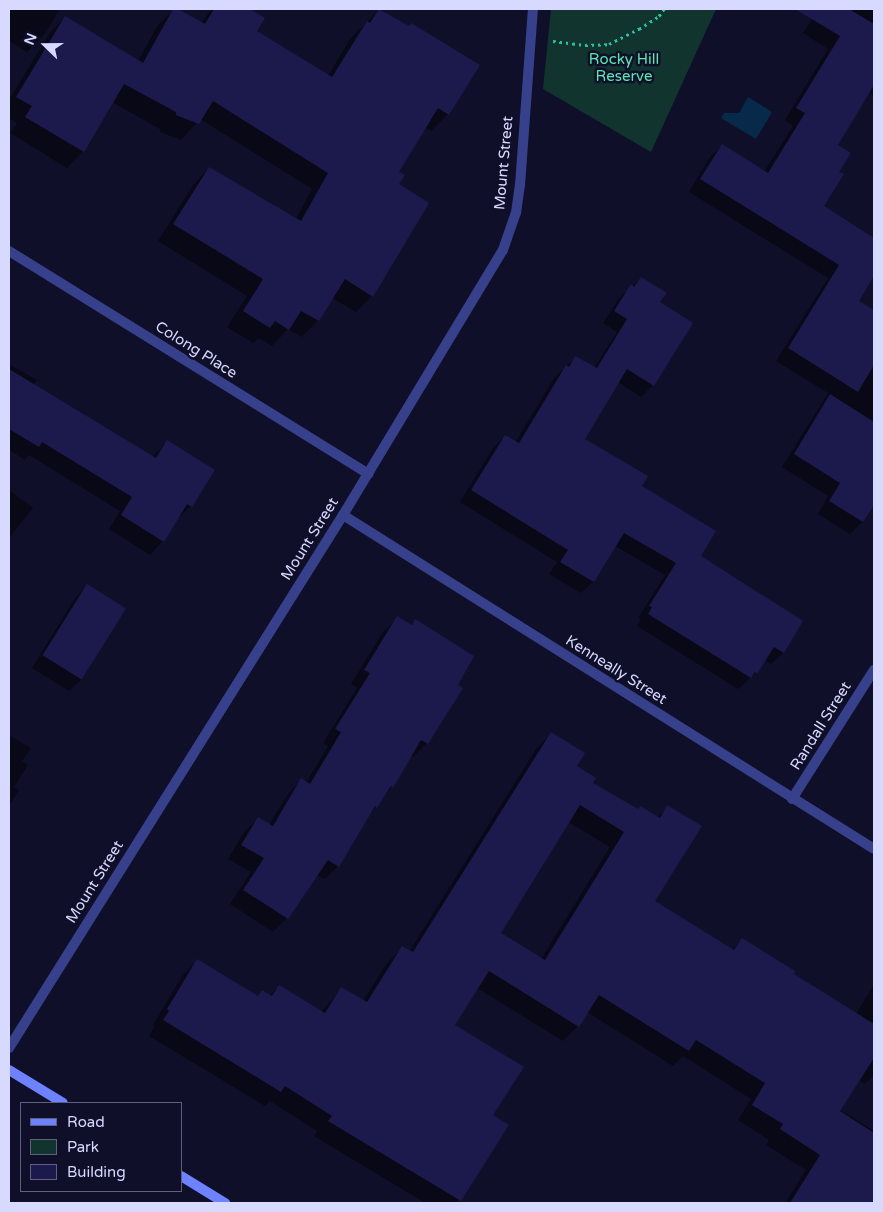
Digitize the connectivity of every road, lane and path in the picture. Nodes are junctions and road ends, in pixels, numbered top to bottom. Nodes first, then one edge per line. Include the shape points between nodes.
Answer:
1 (533, 9) edge
2 (664, 9) edge
3 (530, 37) junction
4 (9, 251) edge
5 (368, 474) junction
6 (343, 515) junction
7 (874, 670) edge
8 (792, 799) junction
9 (874, 849) edge
10 (9, 1048) edge
11 (9, 1070) edge
12 (61, 1102) edge
13 (182, 1177) edge
14 (225, 1203) edge

1 - 3 street, Mount Street
2 - 3 path via 639,29 609,44 585,45
3 - 5 street, Mount Street via 520,185 511,231 503,250
4 - 5 street, Colong Place
5 - 6 street, Mount Street
6 - 8 street, Kenneally Street
6 - 10 street, Mount Street
7 - 8 street, Randall Street
8 - 9 street, Kenneally Street
11 - 12 main road
13 - 14 main road

